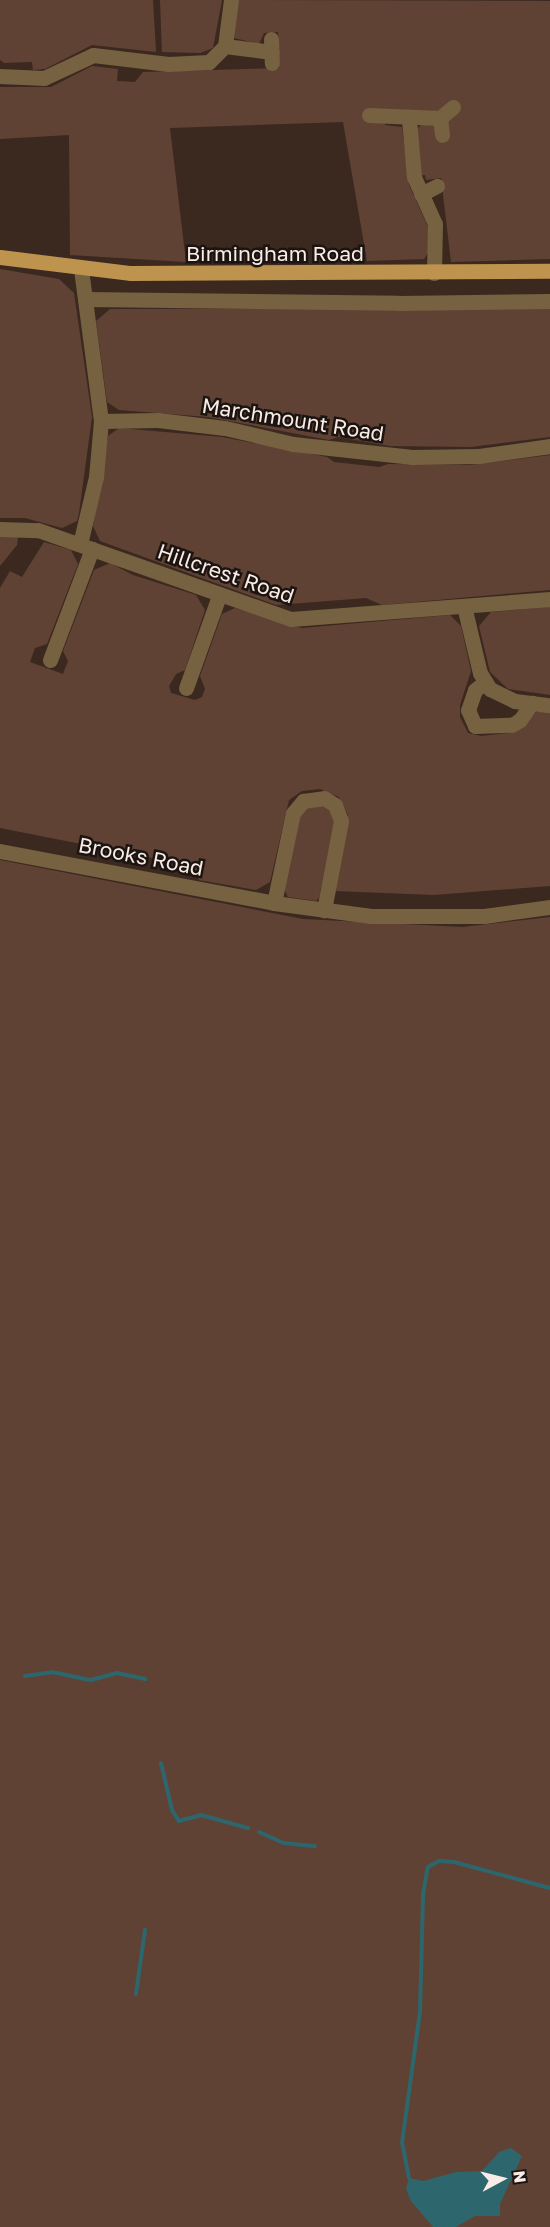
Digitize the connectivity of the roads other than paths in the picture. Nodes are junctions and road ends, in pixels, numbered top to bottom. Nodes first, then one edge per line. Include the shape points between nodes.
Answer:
1 (231, 0) edge
2 (225, 46) junction
3 (272, 51) dead end
4 (0, 76) edge
5 (453, 107) dead end
6 (369, 115) dead end
7 (440, 118) junction
8 (409, 119) junction
9 (441, 135) dead end
10 (437, 186) dead end
11 (422, 194) junction
12 (0, 257) edge
13 (81, 270) junction
14 (550, 271) edge
15 (434, 273) junction
16 (85, 299) junction
17 (550, 300) edge
18 (101, 421) junction
19 (550, 446) edge
20 (0, 529) edge
21 (86, 546) junction
22 (219, 596) junction
23 (550, 599) edge
24 (465, 606) junction
25 (50, 660) dead end
26 (485, 682) junction
27 (186, 688) dead end
28 (532, 703) junction
29 (550, 705) edge
30 (0, 851) edge
31 (274, 903) junction
32 (550, 907) edge
33 (324, 910) junction

1 - 2 street
2 - 3 street
2 - 4 street via 209,62 168,64 93,55 44,78
5 - 7 street
6 - 8 street
7 - 8 street
7 - 9 street
8 - 11 street via 414,177
10 - 11 street
11 - 15 street via 435,224
12 - 13 main road, Birmingham Road
13 - 15 main road, Birmingham Road
13 - 16 street
14 - 15 main road, Birmingham Road
16 - 17 street via 398,303
16 - 18 street
18 - 19 street, Marchmount Road via 158,420 225,428 293,444 412,457 479,456
18 - 21 street
20 - 21 street, Hillcrest Road via 38,530
21 - 22 street, Hillcrest Road
21 - 25 street
22 - 24 street, Hillcrest Road via 291,619 310,620
22 - 27 street
23 - 24 street, Hillcrest Road
24 - 26 street
26 - 28 street via 498,694
26 - 28 street via 470,699 468,710 475,726 512,725
28 - 29 street
30 - 31 street, Brooks Road
31 - 33 street, Brooks Road
31 - 33 street via 293,813 303,801 324,798 335,805 341,821
32 - 33 street, Brooks Road via 460,916 371,916

